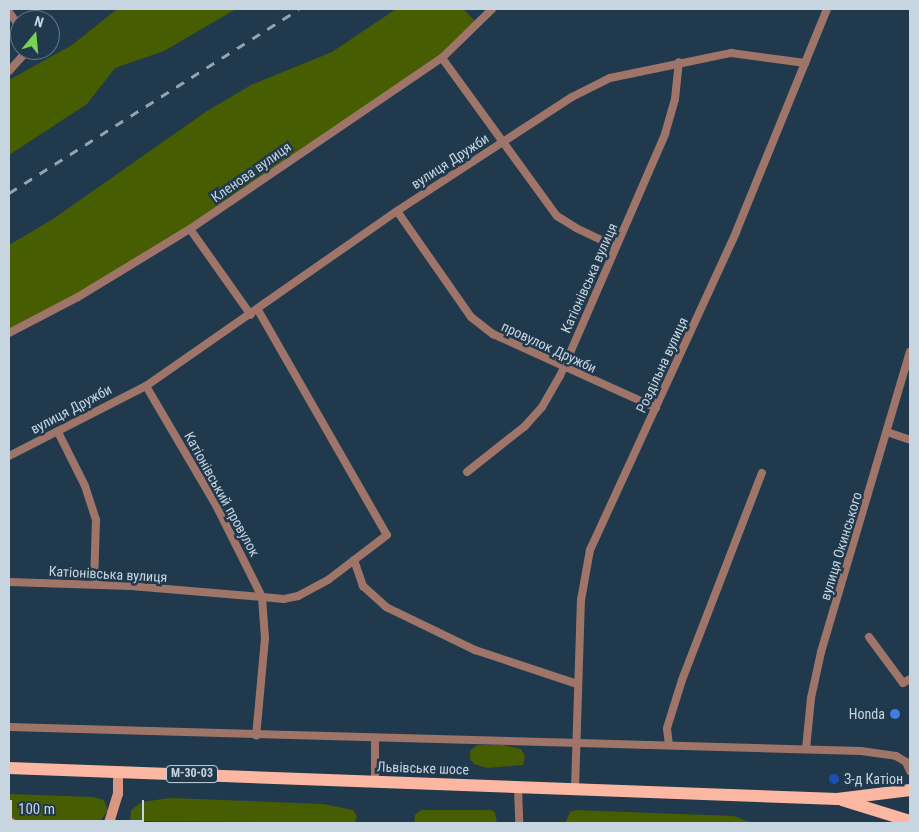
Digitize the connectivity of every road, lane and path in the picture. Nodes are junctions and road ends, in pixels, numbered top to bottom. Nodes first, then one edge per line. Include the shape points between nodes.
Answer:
1 (492, 9) edge
2 (827, 9) edge
3 (442, 58) junction
4 (19, 60) edge
5 (679, 62) junction
6 (805, 63) junction
7 (9, 71) edge
8 (505, 140) junction
9 (397, 210) junction
10 (190, 229) junction
11 (616, 246) junction
12 (255, 313) junction
13 (9, 334) edge
14 (910, 352) edge
15 (564, 369) junction
16 (146, 386) junction
17 (656, 408) junction
18 (58, 432) junction
19 (887, 432) junction
20 (910, 440) edge
21 (9, 456) edge
22 (467, 472) dead end
23 (762, 473) dead end
24 (354, 560) junction
25 (9, 582) edge
26 (94, 584) junction
27 (262, 597) junction
28 (870, 637) dead end
29 (910, 679) edge
30 (577, 684) junction
31 (9, 727) edge
32 (256, 736) junction
33 (375, 739) junction
34 (577, 743) junction
35 (668, 744) junction
36 (806, 749) junction
37 (9, 768) edge
38 (910, 771) edge
39 (118, 772) junction
40 (375, 781) junction
41 (518, 787) junction
42 (575, 789) junction
43 (910, 790) edge
44 (837, 799) junction
45 (910, 821) edge
46 (110, 823) edge
47 (519, 823) edge

1 - 3 street, Кленова вулиця
2 - 6 street, Роздільна вулиця
3 - 8 street
3 - 10 street, Кленова вулиця
4 - 7 street
5 - 6 street, вулиця Дружби via 731,53
5 - 8 street, вулиця Дружби via 610,78 572,97
5 - 11 street, Катіонівська вулиця via 675,99 665,134
6 - 17 street, Роздільна вулиця via 736,232
8 - 9 street, вулиця Дружби
8 - 11 street via 557,216
9 - 12 street, вулиця Дружби
9 - 15 street, провулок Дружби via 471,317 493,334
10 - 12 street
10 - 13 street, Кленова вулиця via 78,297
11 - 15 street, Катіонівська вулиця
12 - 16 street, вулиця Дружби
12 - 24 street, Катіонівська вулиця via 387,535
14 - 19 street, вулиця Окинського
15 - 17 street, провулок Дружби
15 - 22 street, Катіонівська вулиця via 542,407 526,426
16 - 18 street, вулиця Дружби
16 - 27 street, Катіонівський провулок via 159,404
17 - 30 street, Роздільна вулиця via 590,550 581,600
18 - 21 street, вулиця Дружби
18 - 26 street via 85,486 96,520
19 - 20 street
19 - 36 street, вулиця Окинського via 820,652
23 - 35 street via 682,680 667,728
24 - 27 street, Катіонівська вулиця via 298,596 284,599
24 - 30 street via 363,586 386,607 475,650
25 - 26 street, Катіонівська вулиця
26 - 27 street, Катіонівська вулиця
27 - 32 street via 265,638
28 - 29 street via 903,683
30 - 34 street, Роздільна вулиця
31 - 32 street
32 - 33 street
33 - 34 street
33 - 40 street
34 - 35 street
34 - 42 street, Роздільна вулиця
35 - 36 street
36 - 38 street via 896,756 906,762
37 - 39 main road, Львівське шосе / М-30-03
39 - 40 main road, Львівське шосе / М-30-03
39 - 46 street via 118,794
40 - 41 main road, Львівське шосе / М-30-03
41 - 42 main road, Львівське шосе
41 - 47 street
42 - 44 main road, Львівське шосе
43 - 44 main road, Львівське шосе
44 - 45 main road, Львівське шосе

